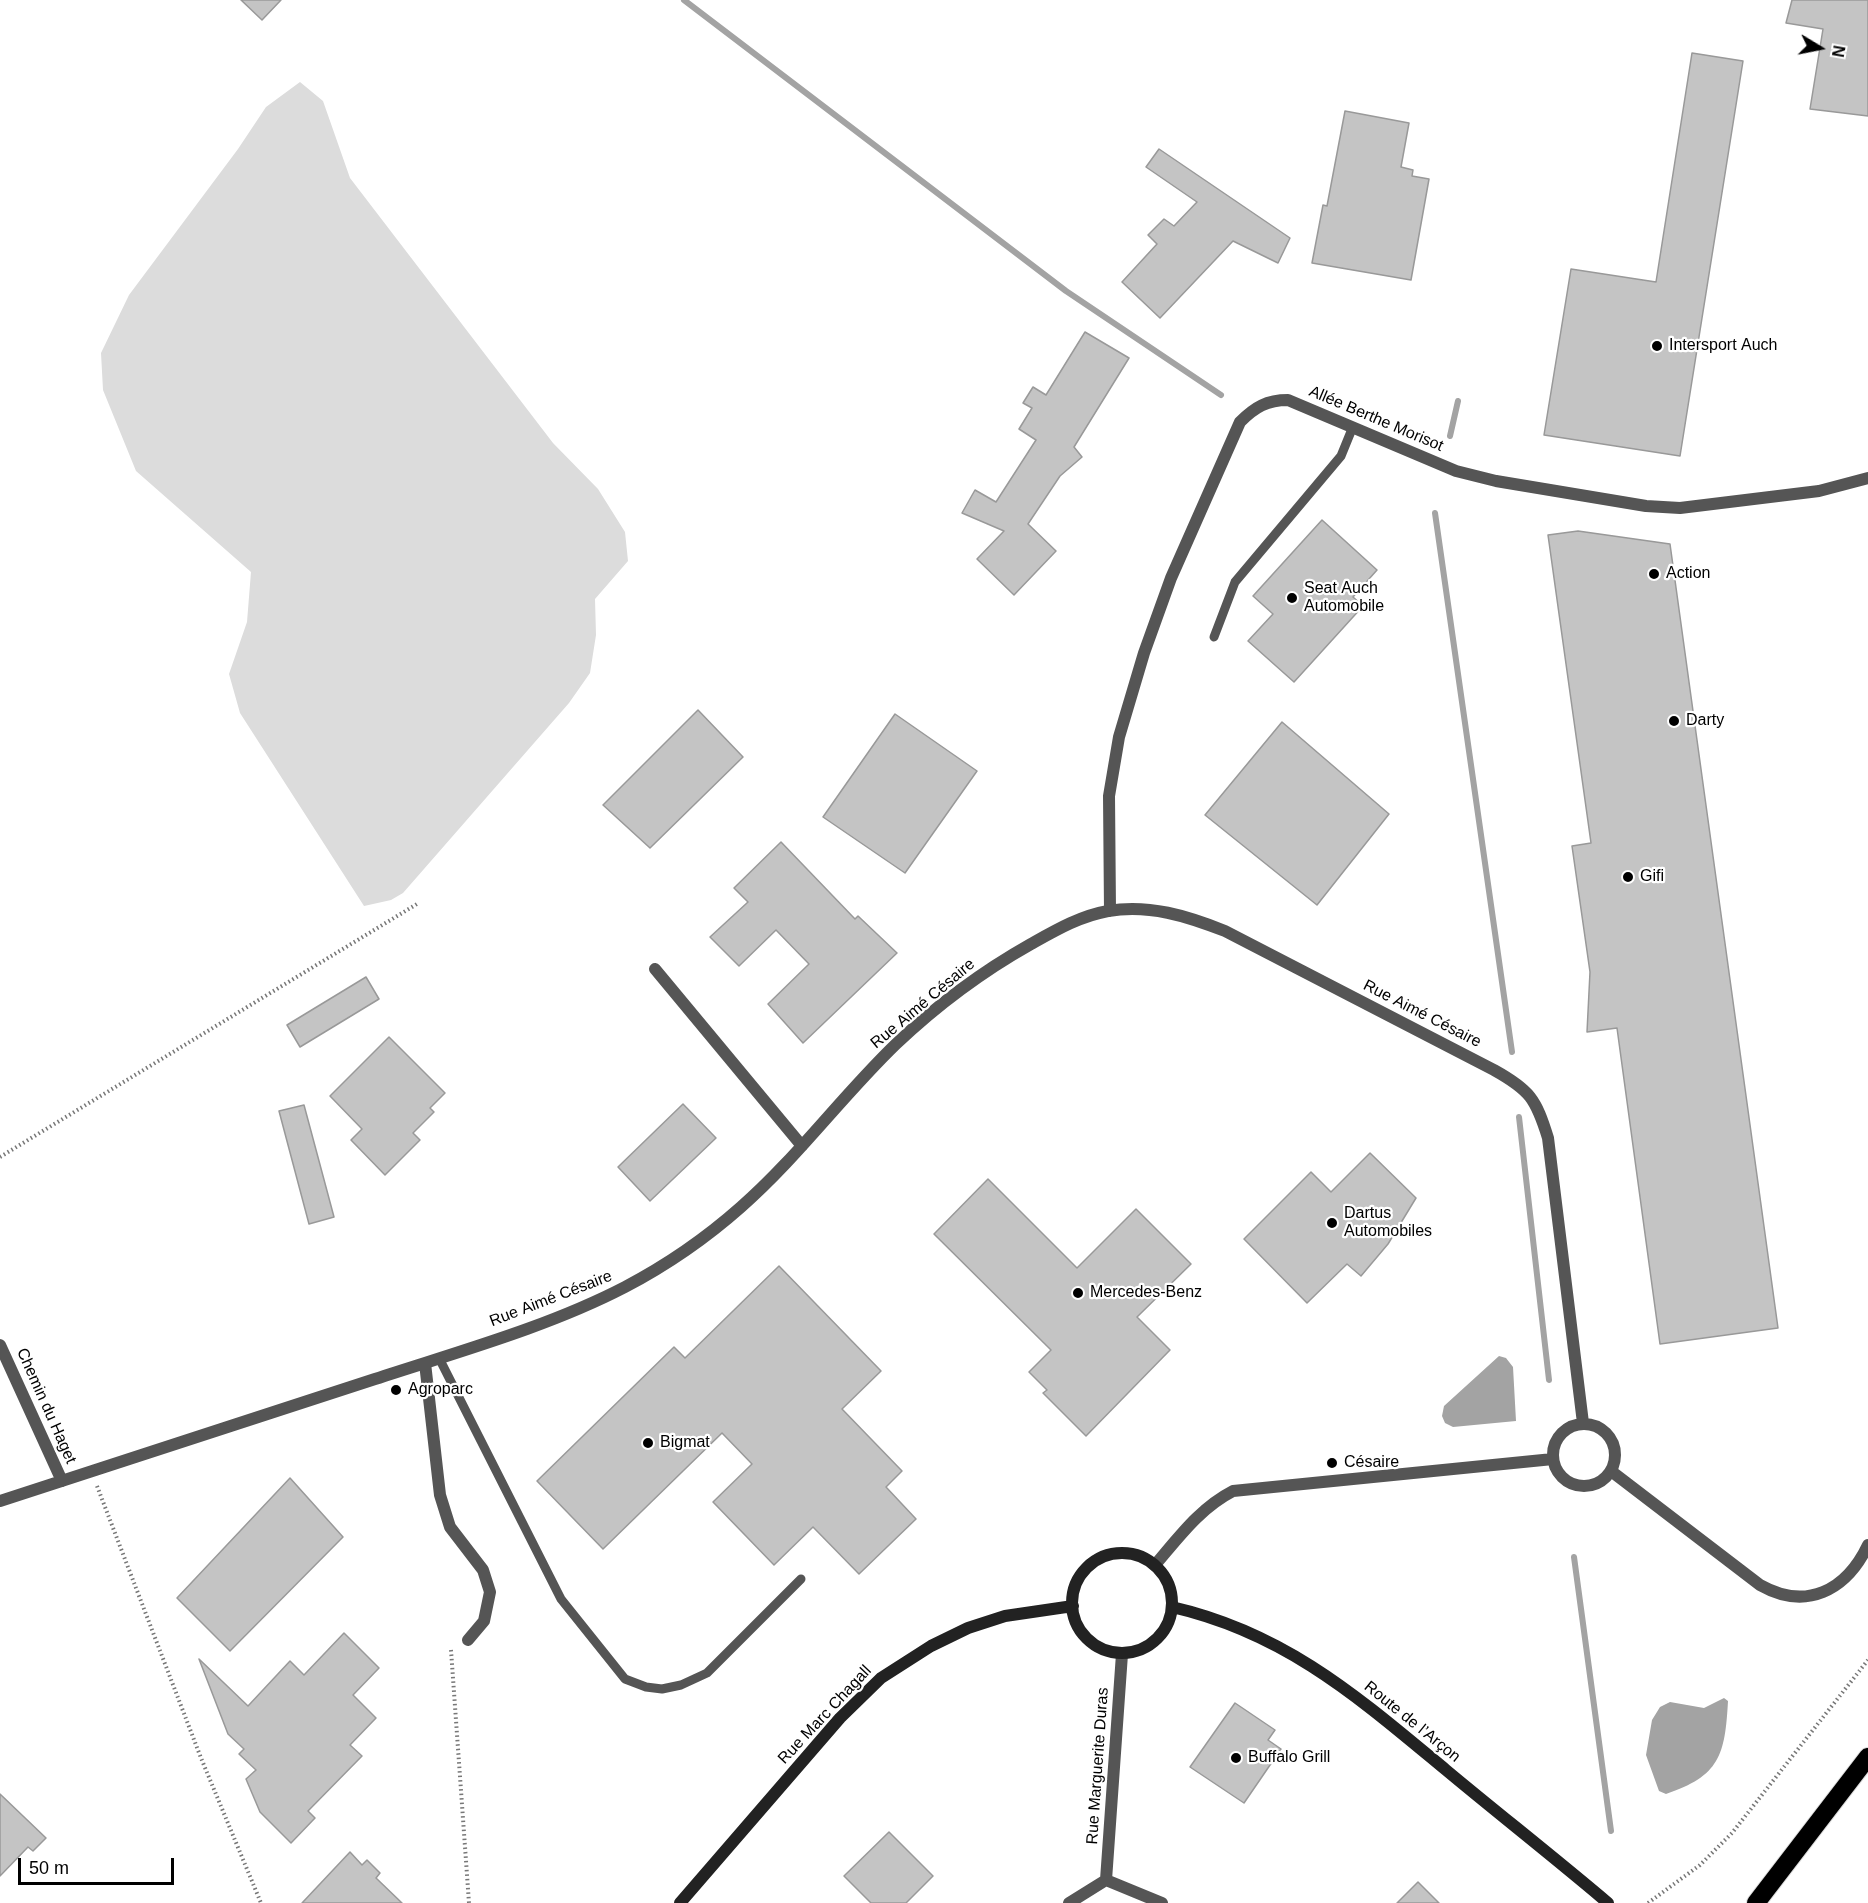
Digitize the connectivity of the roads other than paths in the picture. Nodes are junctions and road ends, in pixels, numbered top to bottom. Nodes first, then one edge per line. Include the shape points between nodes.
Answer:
1 (1352, 429) junction
2 (1868, 478) edge
3 (1214, 637) dead end
4 (1110, 911) junction
5 (655, 969) dead end
6 (801, 1146) junction
7 (0, 1345) edge
8 (439, 1358) junction
9 (425, 1364) junction
10 (1583, 1423) junction
11 (1552, 1459) junction
12 (1611, 1471) junction
13 (62, 1481) junction
14 (0, 1501) edge
15 (1868, 1545) edge
16 (1155, 1565) junction
17 (801, 1580) dead end
18 (1072, 1606) junction
19 (1172, 1607) junction
20 (468, 1640) dead end
21 (1122, 1654) junction
22 (1868, 1757) edge
23 (1106, 1880) junction
24 (1605, 1902) edge
25 (680, 1903) edge
26 (1069, 1903) edge
27 (1162, 1903) edge
28 (1756, 1903) edge

1 - 2 street, Allée Berthe Morisot via 1456,471 1646,507 1680,508 1819,491
1 - 3 lane via 1341,456 1235,582
1 - 4 street, Allée Berthe Morisot via 1288,400 1266,402 1240,422 1171,578 1119,737 1109,796
4 - 6 street, Rue Aimé Césaire via 1063,926 1004,959 967,986 896,1044
4 - 10 street, Rue Aimé Césaire via 1157,910 1224,931 1494,1070 1538,1105 1548,1138
5 - 6 street
6 - 8 street, Rue Aimé Césaire via 741,1207 669,1262 570,1312
7 - 13 street, Chemin du Haget
8 - 9 street, Rue Aimé Césaire
8 - 17 lane via 561,1599 625,1679 662,1689 707,1673
9 - 13 street, Rue Aimé Césaire
9 - 20 street via 440,1495 450,1527 483,1570 490,1592 484,1621
10 - 11 street via 1560,1434
10 - 12 street via 1604,1430 1611,1439 1615,1460
11 - 12 street via 1561,1476 1577,1486 1596,1483
11 - 16 street via 1233,1491 1197,1516
12 - 15 street via 1760,1585 1782,1595 1806,1596 1830,1590 1848,1577
13 - 14 street, Rue Aimé Césaire
16 - 18 street via 1134,1554 1101,1558 1091,1564 1077,1583
16 - 19 street via 1168,1584
18 - 21 street via 1084,1635 1101,1649
18 - 25 street, Rue Marc Chagall via 1005,1616 968,1628 881,1678 840,1719
19 - 21 street via 1170,1620 1156,1640 1146,1648
19 - 24 street, Route de l’Arçon via 1228,1622 1316,1668 1364,1703
21 - 23 street, Rue Marguerite Duras
22 - 28 highway
23 - 26 street
23 - 27 street

